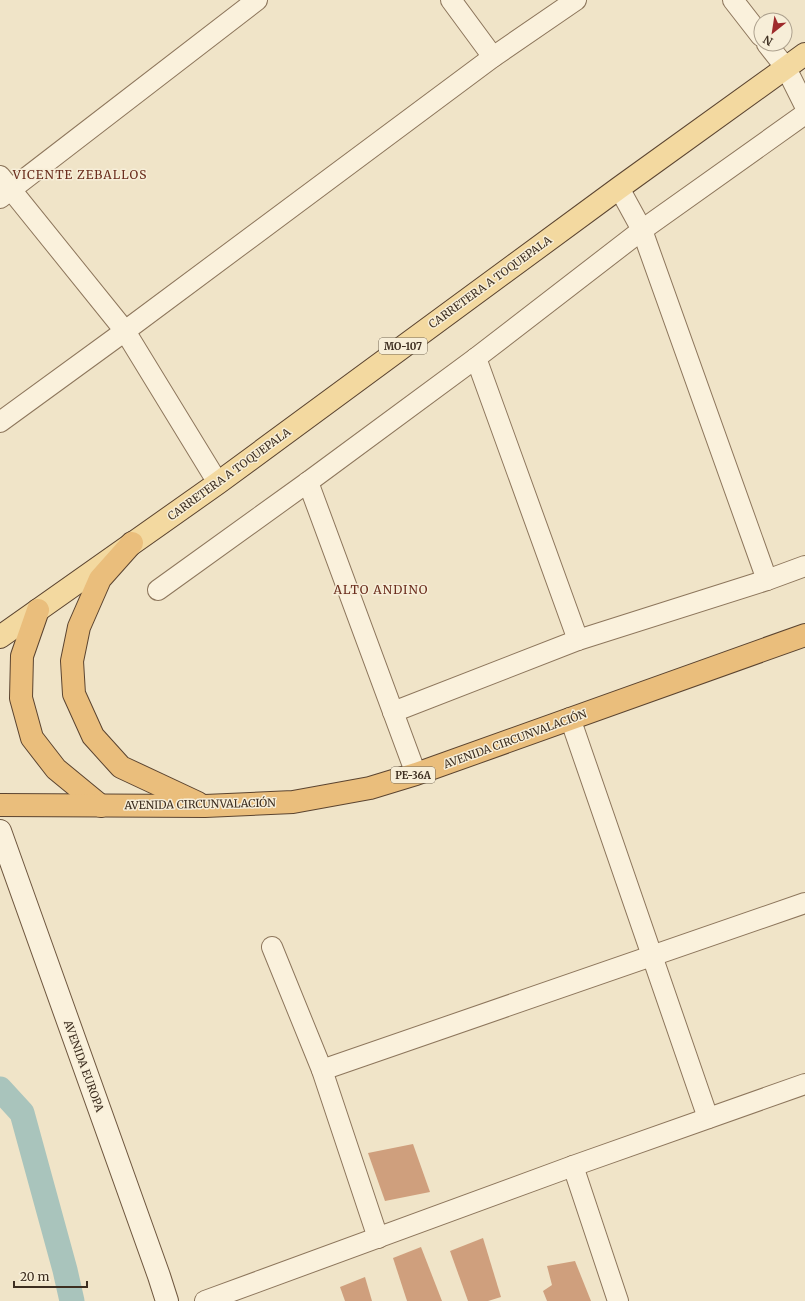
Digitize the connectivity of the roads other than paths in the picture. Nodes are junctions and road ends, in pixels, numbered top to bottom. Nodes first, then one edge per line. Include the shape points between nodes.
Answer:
1 (258, 0) edge
2 (452, 0) edge
3 (576, 0) edge
4 (733, 0) edge
5 (753, 26) edge
6 (773, 52) edge
7 (805, 54) edge
8 (493, 57) junction
9 (786, 68) junction
10 (805, 106) edge
11 (805, 114) edge
12 (4, 188) edge
13 (619, 188) junction
14 (642, 230) junction
15 (124, 331) junction
16 (476, 358) junction
17 (0, 422) edge
18 (308, 482) junction
19 (218, 483) junction
20 (132, 544) junction
21 (805, 566) edge
22 (767, 580) junction
23 (158, 590) dead end
24 (38, 610) junction
25 (805, 635) edge
26 (0, 637) edge
27 (578, 640) junction
28 (394, 712) junction
29 (570, 718) junction
30 (416, 774) junction
31 (0, 805) edge
32 (101, 806) junction
33 (205, 806) junction
34 (0, 831) edge
35 (805, 904) edge
36 (272, 947) dead end
37 (652, 956) junction
38 (322, 1070) junction
39 (805, 1084) edge
40 (708, 1118) junction
41 (573, 1166) junction
42 (378, 1238) junction
43 (159, 1276) junction
44 (155, 1301) edge
45 (167, 1301) edge
46 (205, 1301) edge
47 (618, 1301) edge

1 - 12 street
2 - 8 street
3 - 8 street
4 - 5 street
6 - 9 street
7 - 9 main road, CARRETERA A TOQUEPALA / MO-107
8 - 15 street
9 - 10 street
9 - 13 main road, CARRETERA A TOQUEPALA / MO-107
11 - 14 street
12 - 15 street
13 - 14 street
13 - 19 main road, CARRETERA A TOQUEPALA / MO-107
14 - 16 street
14 - 22 street
15 - 17 street
15 - 19 street
16 - 18 street
16 - 27 street
18 - 23 street
18 - 28 street
19 - 20 main road, CARRETERA A TOQUEPALA / MO-107
20 - 24 main road, CARRETERA A TOQUEPALA / MO-107
20 - 33 highway via 100,579 79,627 72,661 74,694 93,736 121,767
21 - 22 street
22 - 27 street
24 - 26 main road, CARRETERA A TOQUEPALA / MO-107
24 - 32 highway via 22,656 21,698 32,738 56,769
25 - 29 highway, AVENIDA CIRCUNVALACIÓN / PE-36A
27 - 28 street
28 - 30 street
29 - 30 highway, AVENIDA CIRCUNVALACIÓN / PE-36A
29 - 37 street
30 - 33 highway, AVENIDA CIRCUNVALACIÓN / PE-36A via 370,788 293,802
31 - 32 highway, AVENIDA CIRCUNVALACIÓN / PE-36A
32 - 33 highway, AVENIDA CIRCUNVALACIÓN / PE-36A
34 - 43 main road, AVENIDA EUROPA
35 - 37 street
36 - 38 street
37 - 38 street
37 - 40 street
38 - 42 street
39 - 40 street
40 - 41 street
41 - 42 street
41 - 47 street
42 - 46 street
43 - 44 street
43 - 45 main road, AVENIDA EUROPA

